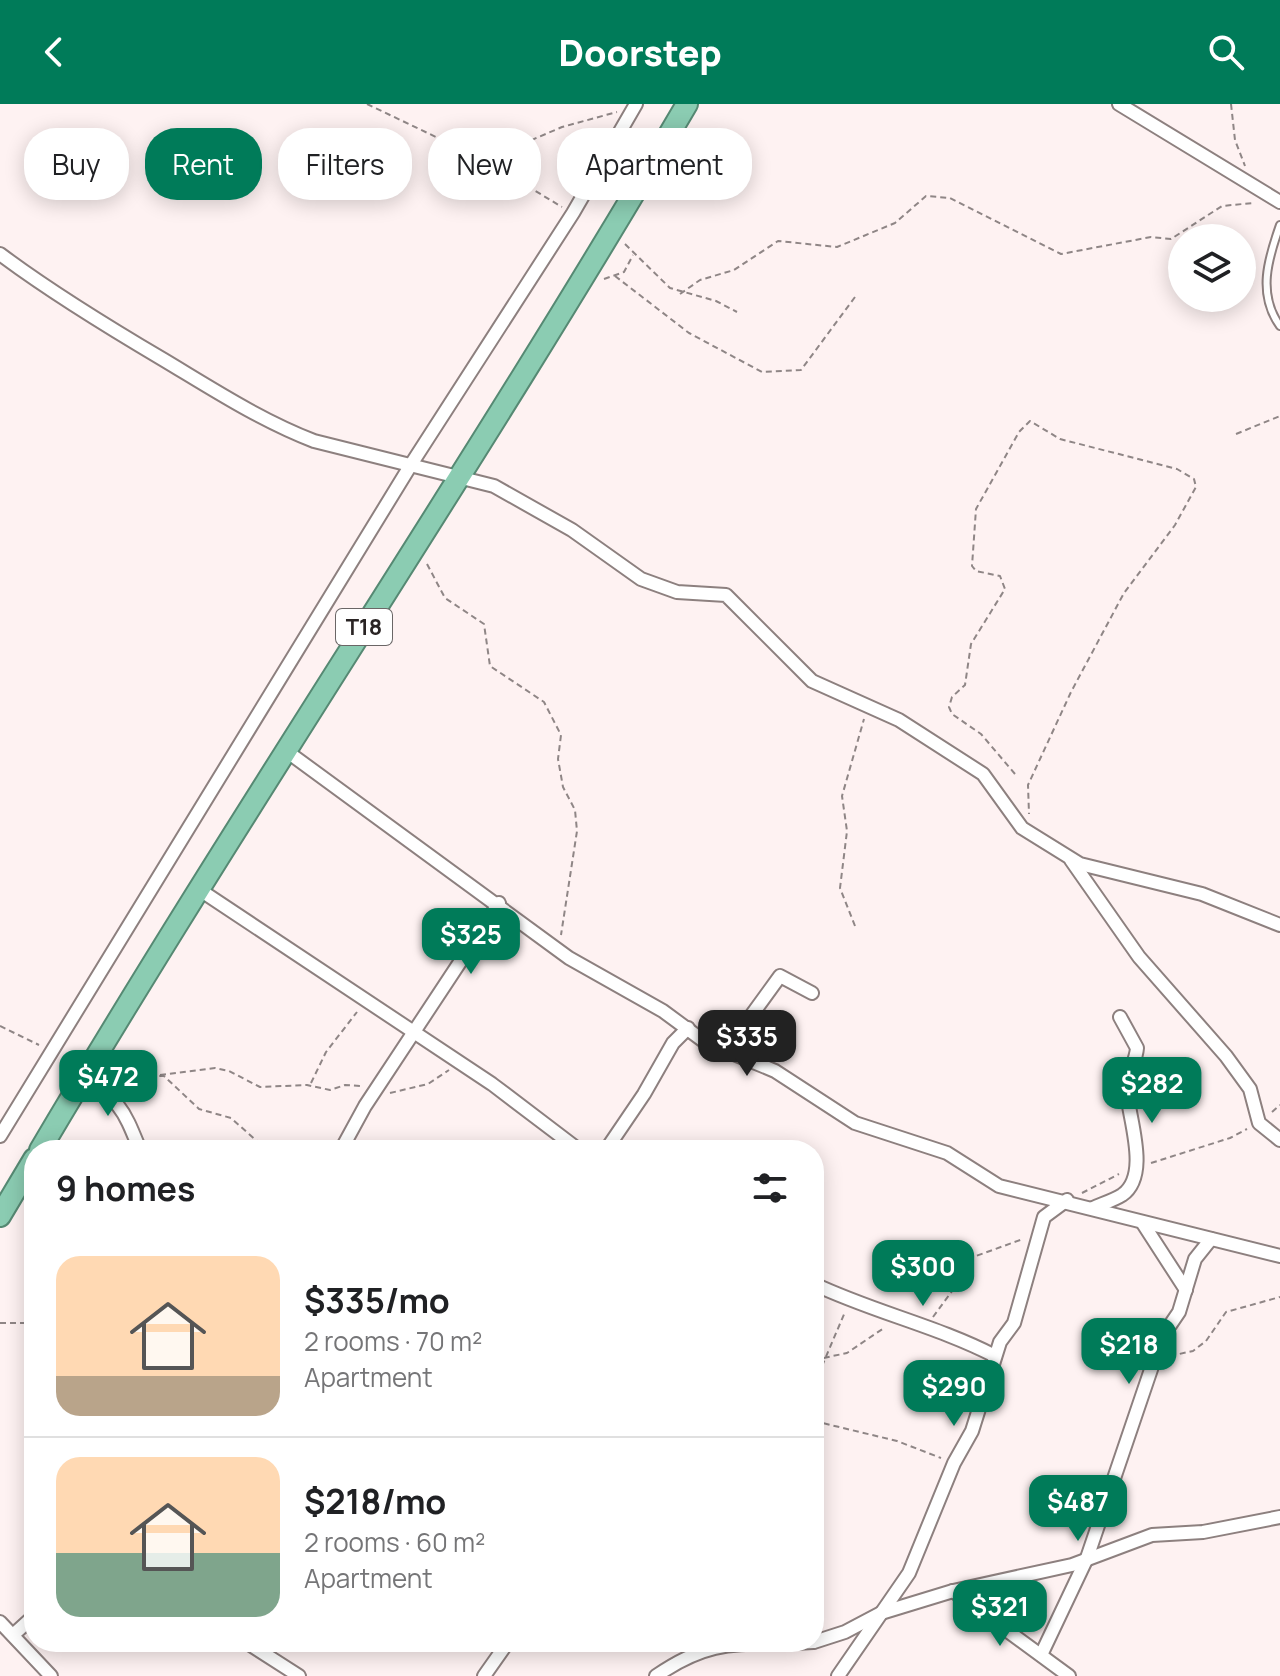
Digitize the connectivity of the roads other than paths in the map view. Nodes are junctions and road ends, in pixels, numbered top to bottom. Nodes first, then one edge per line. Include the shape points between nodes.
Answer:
1 (687, 104) edge
2 (1119, 104) edge
3 (635, 105) edge
4 (1279, 201) edge
5 (1280, 225) edge
6 (0, 254) edge
7 (1280, 326) edge
8 (412, 463) junction
9 (461, 476) junction
10 (285, 750) junction
11 (1066, 854) junction
12 (197, 888) junction
13 (499, 903) junction
14 (1280, 925) edge
15 (812, 993) dead end
16 (1120, 1017) dead end
17 (688, 1028) junction
18 (416, 1031) junction
19 (727, 1049) junction
20 (81, 1079) junction
21 (0, 1136) edge
22 (46, 1140) edge
23 (136, 1140) edge
24 (347, 1140) edge
25 (566, 1140) edge
26 (613, 1140) edge
27 (1280, 1140) edge
28 (24, 1176) edge
29 (1067, 1200) junction
30 (1093, 1208) junction
31 (0, 1216) edge
32 (1142, 1222) junction
33 (1211, 1239) junction
34 (1280, 1256) edge
35 (824, 1288) edge
36 (1186, 1290) junction
37 (995, 1356) junction
38 (1280, 1517) edge
39 (1087, 1558) junction
40 (953, 1591) junction
41 (881, 1613) junction
42 (0, 1622) edge
43 (24, 1625) edge
44 (13, 1635) junction
45 (824, 1639) edge
46 (24, 1647) edge
47 (29, 1652) edge
48 (262, 1652) edge
49 (501, 1652) edge
50 (697, 1652) edge
51 (1041, 1655) junction
52 (51, 1676) edge
53 (299, 1676) edge
54 (484, 1676) edge
55 (656, 1676) edge
56 (838, 1676) edge
57 (1069, 1676) edge

1 - 9 highway, T18
2 - 4 street
3 - 8 street via 573,213
5 - 7 lane via 1266,281 1270,312
6 - 8 street via 110,329 251,414 314,441
8 - 9 street
8 - 21 street
9 - 10 highway, T18
9 - 11 street via 504,490 641,579 677,592 726,595 807,678 899,720 983,774 1014,818
10 - 12 highway, T18
10 - 13 street
11 - 14 street via 1092,870 1207,896
11 - 27 street via 1139,957 1250,1089 1259,1123
12 - 18 street
12 - 20 highway, T18
13 - 17 street via 569,958
13 - 18 street
15 - 19 street via 780,976
16 - 30 street via 1137,1048 1127,1088 1135,1168 1123,1194
17 - 19 street via 705,1042
17 - 26 street via 673,1043
18 - 24 street
18 - 25 street
19 - 29 street via 775,1071 855,1123 947,1153 999,1186
20 - 22 highway, T18
20 - 23 street via 126,1112
28 - 31 highway
29 - 30 street
29 - 37 street via 1044,1217 1014,1323
30 - 32 street
32 - 33 street
32 - 36 street
33 - 34 street
33 - 36 street via 1195,1259
35 - 37 street via 896,1319 963,1339
36 - 39 street via 1162,1337
37 - 41 street via 972,1431 909,1573
38 - 39 street via 1203,1532 1152,1535
39 - 40 street
39 - 51 street
40 - 41 street
40 - 51 street
41 - 45 street
41 - 56 street
42 - 44 street
43 - 44 street
44 - 46 street
47 - 52 street
48 - 53 street
49 - 54 street
50 - 55 street
51 - 57 street

